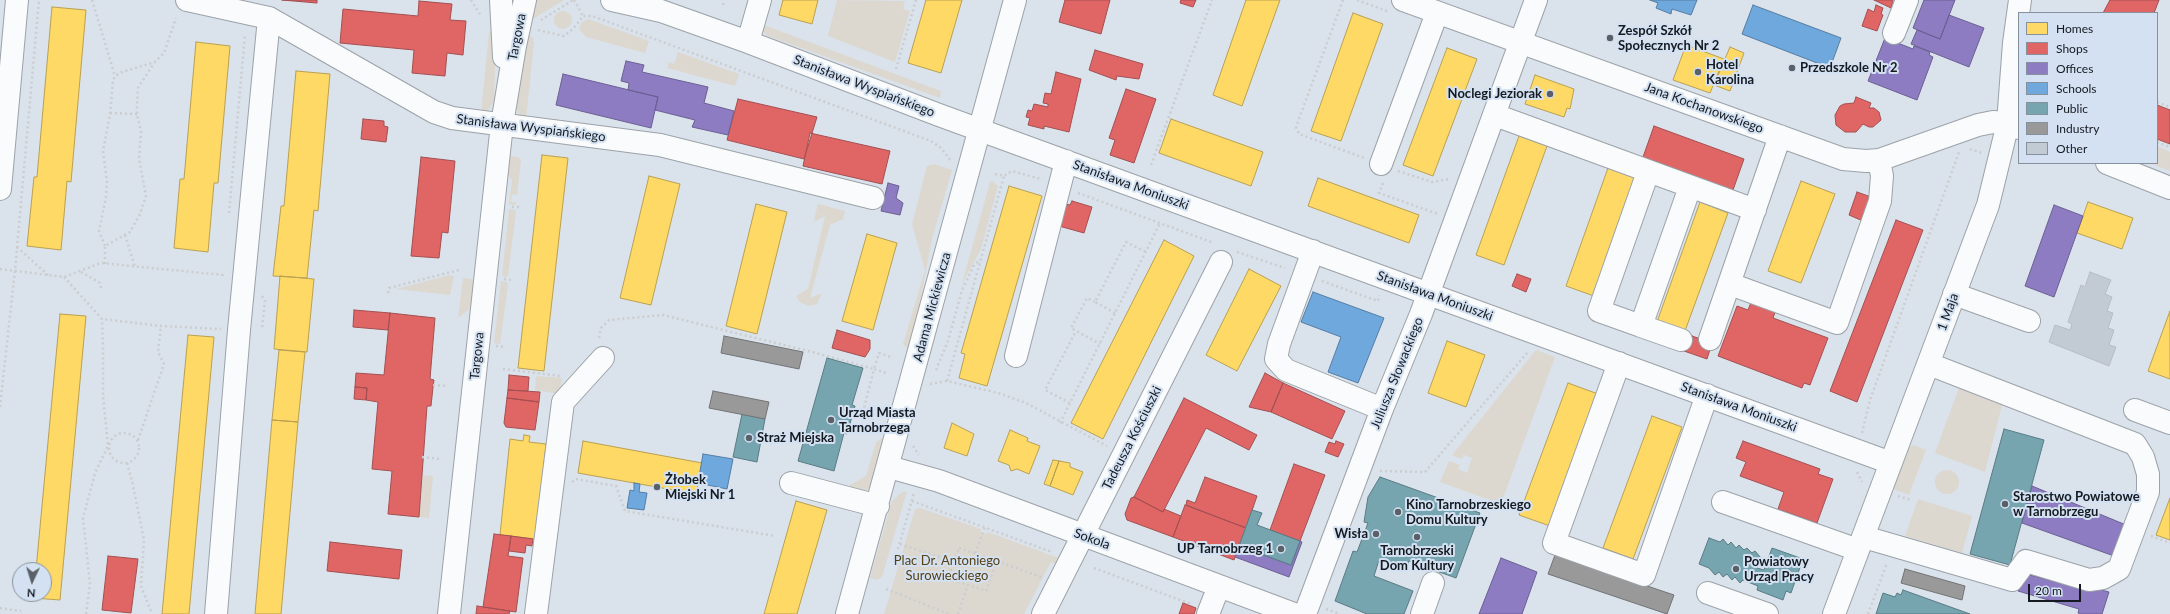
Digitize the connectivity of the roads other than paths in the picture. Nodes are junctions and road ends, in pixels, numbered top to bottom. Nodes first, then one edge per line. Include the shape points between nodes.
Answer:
1 (17, 0) edge
2 (187, 0) edge
3 (501, 0) edge
4 (525, 0) edge
5 (612, 0) edge
6 (642, 0) edge
7 (760, 0) edge
8 (1015, 0) edge
9 (1403, 0) edge
10 (1536, 0) edge
11 (1907, 0) edge
12 (2020, 0) edge
13 (661, 11) junction
14 (1437, 12) junction
15 (2018, 12) edge
16 (2018, 14) edge
17 (269, 18) junction
18 (1894, 33) dead end
19 (748, 42) junction
20 (1521, 42) junction
21 (506, 98) junction
22 (1494, 116) junction
23 (502, 124) junction
24 (2013, 126) edge
25 (980, 130) junction
26 (1780, 136) junction
27 (1879, 160) junction
28 (1066, 161) junction
29 (2110, 164) edge
30 (1384, 166) road end
31 (1648, 172) junction
32 (1690, 187) junction
33 (2170, 188) edge
34 (0, 189) edge
35 (873, 198) dead end
36 (1755, 210) junction
37 (1313, 251) junction
38 (1225, 253) road end
39 (1730, 284) junction
40 (1428, 293) junction
41 (1954, 294) junction
42 (2029, 321) dead end
43 (1641, 326) junction
44 (1710, 339) dead end
45 (1681, 340) dead end
46 (601, 349) road end
47 (1016, 356) dead end
48 (1619, 363) junction
49 (1929, 364) junction
50 (1707, 395) junction
51 (1382, 409) junction
52 (2136, 410) dead end
53 (2170, 423) edge
54 (1890, 463) junction
55 (889, 467) junction
56 (791, 483) dead end
57 (1724, 502) dead end
58 (878, 506) junction
59 (1082, 535) junction
60 (1861, 544) junction
61 (1433, 583) dead end
62 (1219, 586) junction
63 (1708, 593) dead end
64 (1208, 613) edge
65 (216, 614) edge
66 (449, 614) edge
67 (536, 614) edge
68 (847, 614) edge
69 (1043, 614) edge
70 (1294, 614) edge
71 (1305, 614) edge
72 (1422, 614) edge
73 (1767, 614) edge
74 (1834, 614) edge

1 - 34 street
2 - 17 street, Stanisława Wyspiańskiego
3 - 21 street, Targowa
4 - 21 street, Targowa
5 - 13 street, Stanisława Wyspiańskiego
6 - 13 street, Stanisława Wyspiańskiego
7 - 19 street
8 - 25 street, Adama Mickiewicza
9 - 14 street, Jana Kochanowskiego
10 - 20 street, Juliusza Słowackiego
11 - 18 street
12 - 15 street, 1 Maja
13 - 19 street, Stanisława Wyspiańskiego
14 - 20 street, Jana Kochanowskiego
14 - 30 street
16 - 24 street, 1 Maja via 2014,43
17 - 23 street, Stanisława Wyspiańskiego via 434,112 452,118
17 - 65 street via 239,330
19 - 25 street, Stanisława Wyspiańskiego
20 - 22 street, Juliusza Słowackiego
20 - 26 street, Jana Kochanowskiego
21 - 23 street, Targowa
22 - 31 street
22 - 40 street, Juliusza Słowackiego
23 - 35 street, Stanisława Wyspiańskiego via 660,145
23 - 66 street, Targowa
24 - 27 street, Jana Kochanowskiego via 1994,122 1978,125
24 - 41 street, 1 Maja via 1988,205
25 - 28 street, Stanisława Moniuszki
25 - 55 street, Adama Mickiewicza
26 - 27 street, Jana Kochanowskiego via 1843,159
26 - 36 street
27 - 39 street via 1882,176 1880,201 1837,323
28 - 37 street, Stanisława Moniuszki
28 - 47 street
29 - 33 street
31 - 32 street
31 - 43 street via 1599,311
32 - 36 street
32 - 43 street
36 - 39 street
37 - 40 street, Stanisława Moniuszki
37 - 51 street via 1279,344 1276,359 1286,370
38 - 59 street, Tadeusza Kościuszki
39 - 44 street
40 - 48 street, Stanisława Moniuszki
40 - 51 street, Juliusza Słowackiego
41 - 42 street
41 - 49 street, 1 Maja
43 - 45 street
46 - 67 street via 563,402
48 - 50 street, Stanisława Moniuszki
48 - 50 street via 1554,543 1644,574
49 - 54 street, 1 Maja
49 - 60 street via 2136,444 2148,474 2148,492 2119,569 2104,578 2089,580 2026,561 2012,580 1894,546
50 - 54 street, Stanisława Moniuszki
51 - 71 street, Juliusza Słowackiego
52 - 53 street
54 - 60 street, 1 Maja
55 - 58 street, Adama Mickiewicza
55 - 59 street, Sokola via 938,482
56 - 58 street
57 - 60 street
58 - 68 street, Adama Mickiewicza
59 - 62 street, Sokola
59 - 69 street, Tadeusza Kościuszki
60 - 74 street, 1 Maja
61 - 72 street
62 - 64 street
62 - 70 street, Sokola
63 - 73 street

